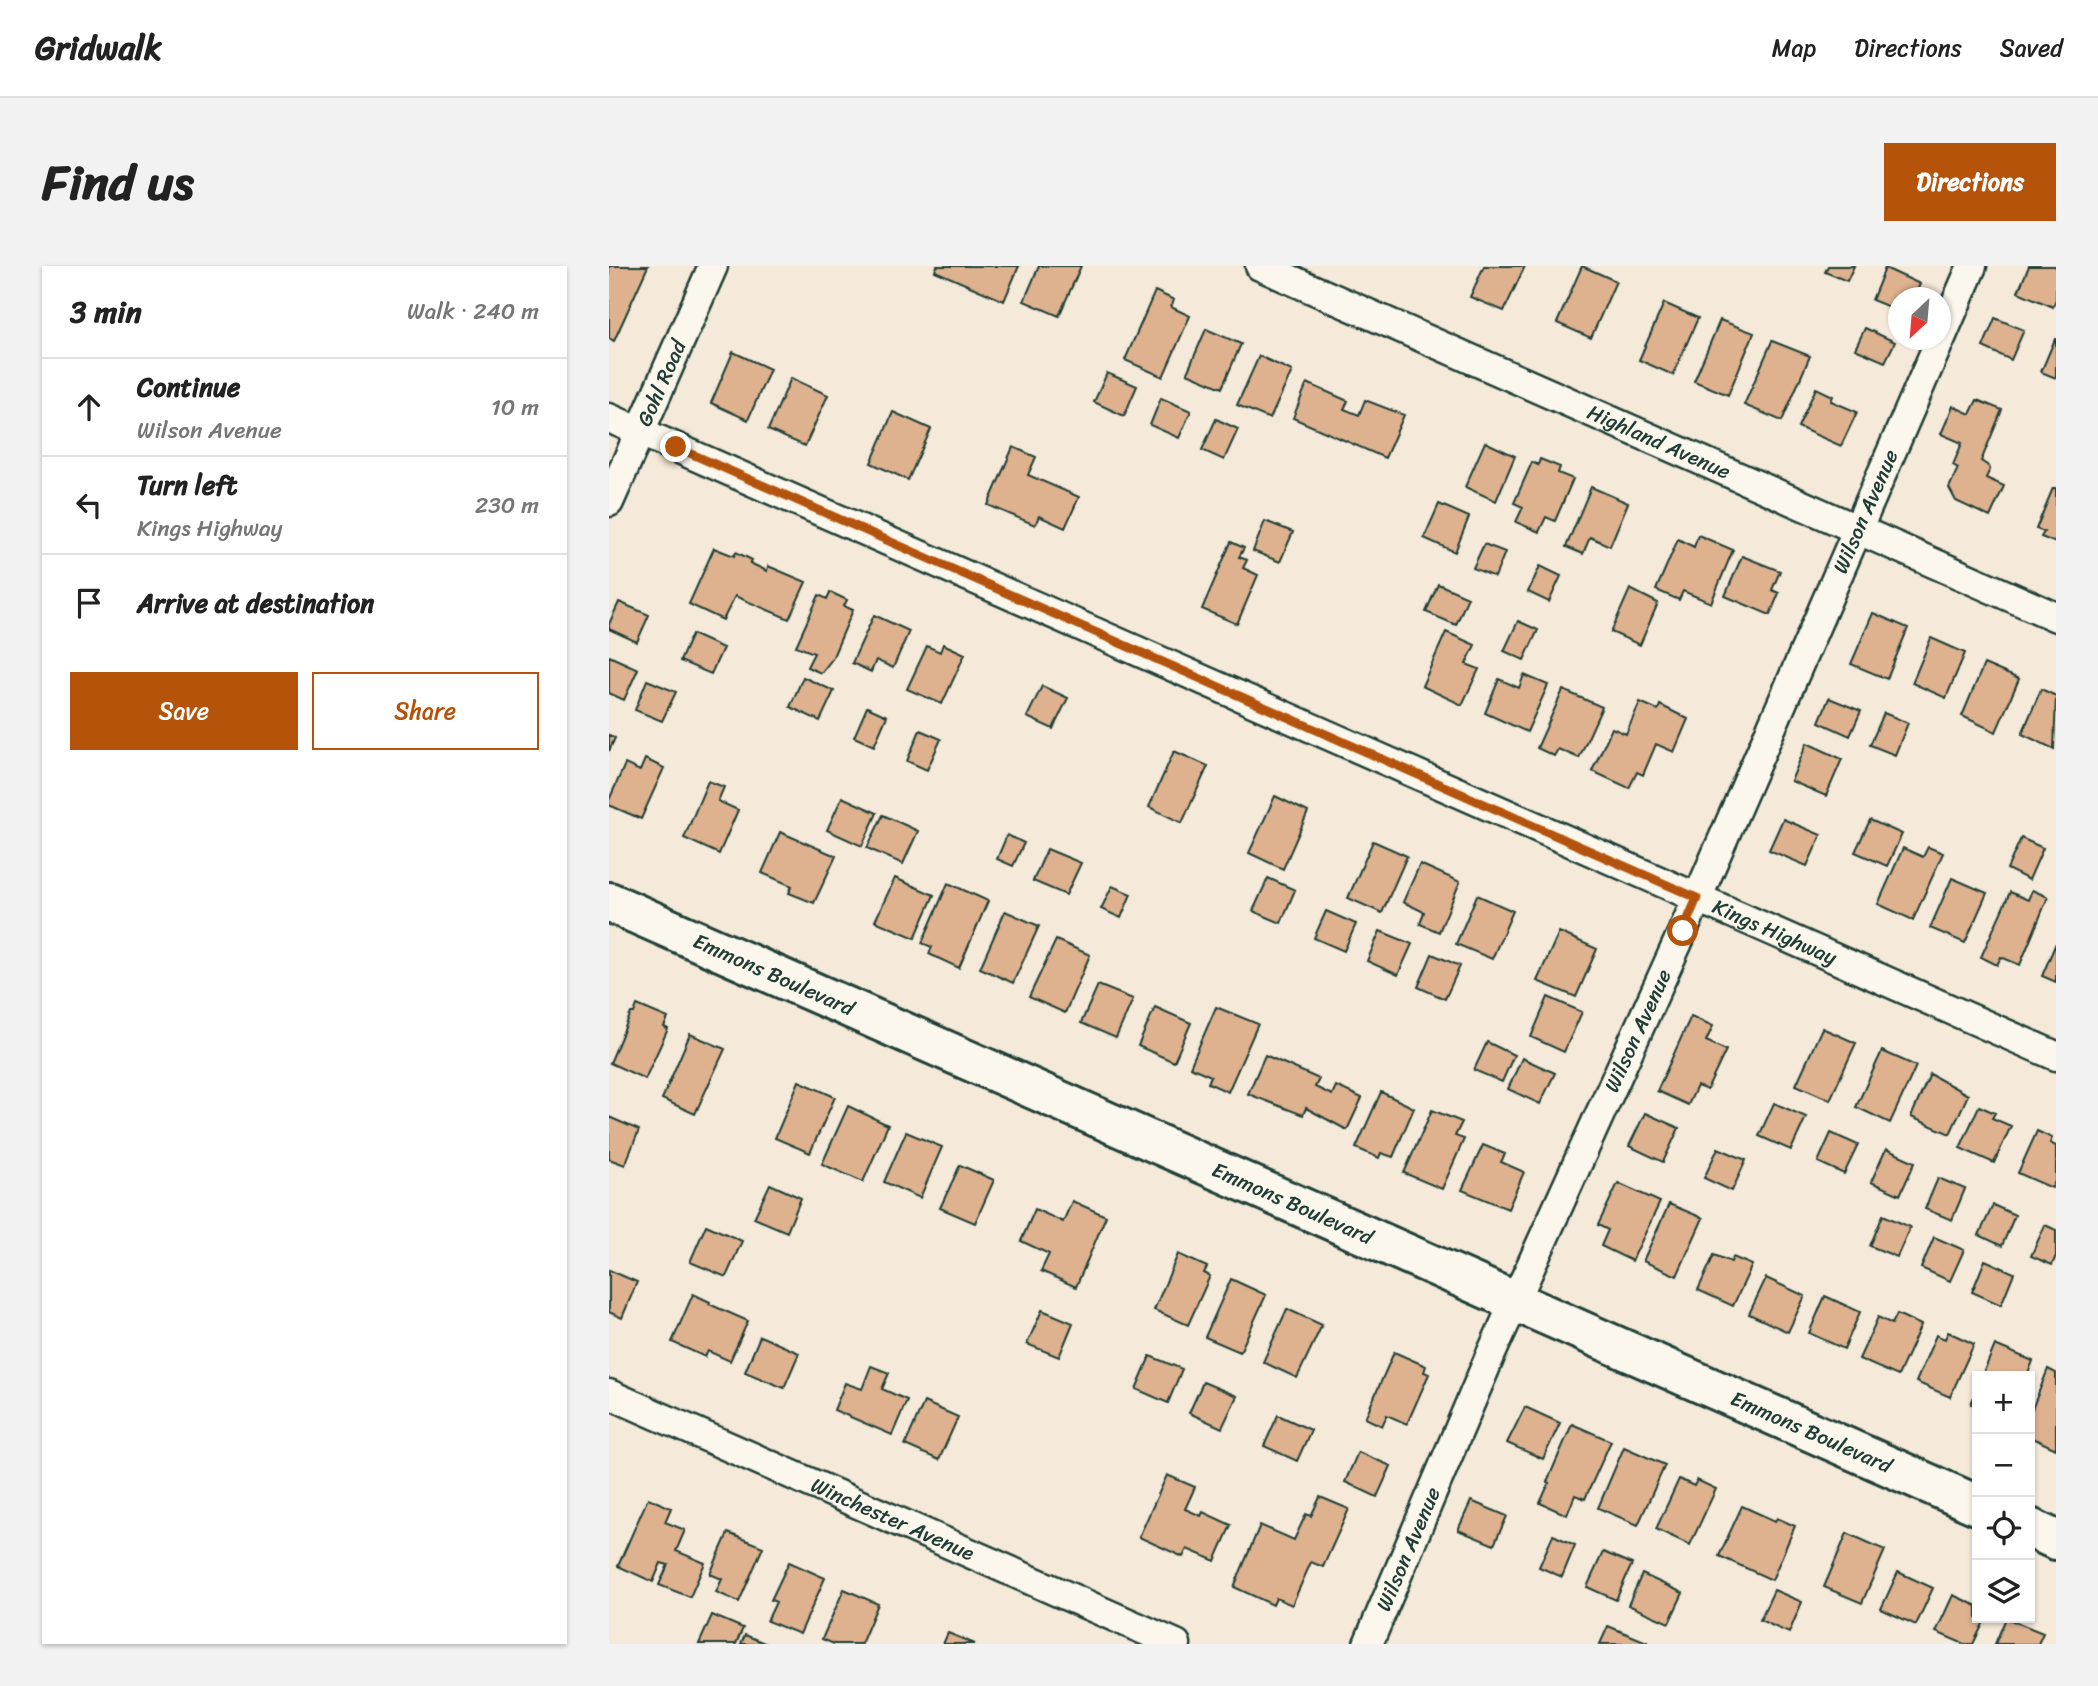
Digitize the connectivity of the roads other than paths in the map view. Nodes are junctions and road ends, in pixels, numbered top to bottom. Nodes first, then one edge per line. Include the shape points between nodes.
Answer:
1 (713, 266) edge
2 (1260, 266) edge
3 (1972, 266) edge
4 (1951, 314) edge
5 (1935, 350) edge
6 (609, 418) edge
7 (640, 432) junction
8 (609, 502) edge
9 (1856, 528) junction
10 (2056, 617) edge
11 (1697, 898) junction
12 (609, 902) edge
13 (2056, 1056) edge
14 (1515, 1301) junction
15 (609, 1394) edge
16 (1972, 1503) edge
17 (2035, 1530) edge
18 (2056, 1539) edge
19 (1176, 1644) edge
20 (1368, 1644) edge

1 - 7 street, Gohl Road
2 - 9 street, Highland Avenue
3 - 4 street, Wilson Avenue
5 - 9 street, Wilson Avenue
6 - 7 street, Kings Highway
7 - 8 street, Gohl Road
7 - 11 street, Kings Highway
9 - 10 street, Highland Avenue
9 - 11 street, Wilson Avenue
11 - 13 street, Kings Highway
11 - 14 street, Wilson Avenue
12 - 14 street, Emmons Boulevard
14 - 16 street, Emmons Boulevard
14 - 20 street, Wilson Avenue
15 - 19 street, Winchester Avenue
17 - 18 street

